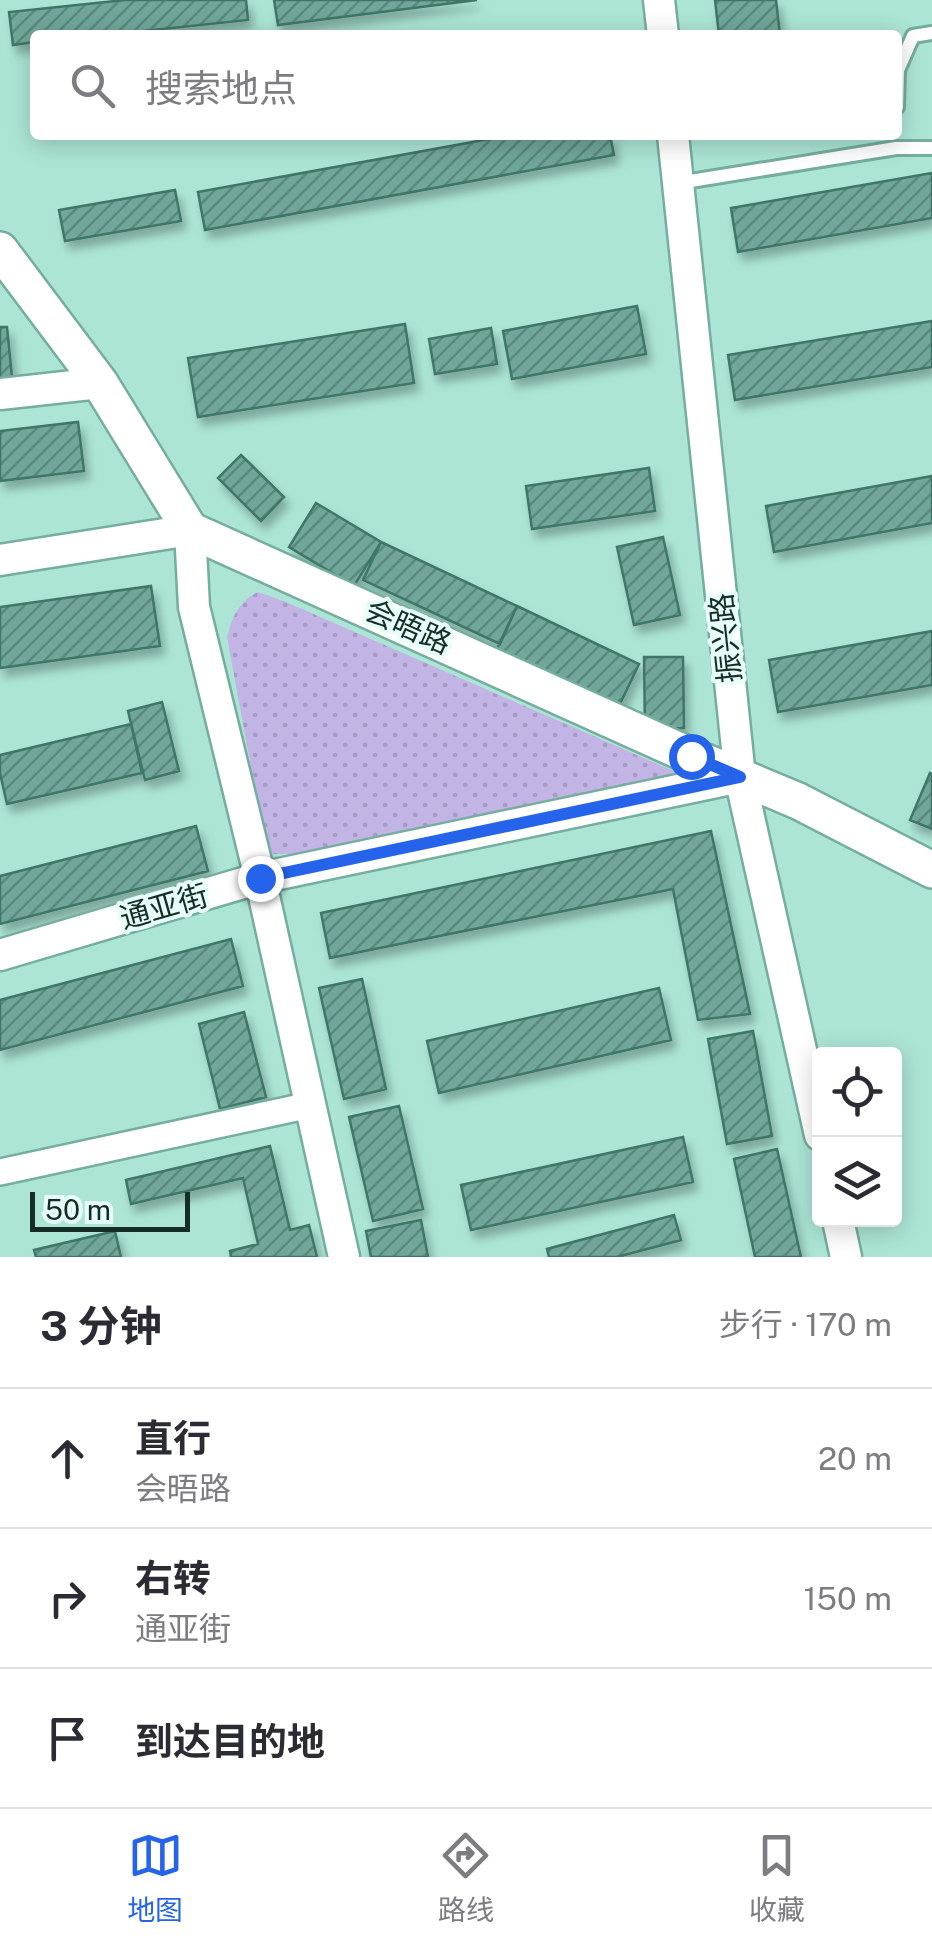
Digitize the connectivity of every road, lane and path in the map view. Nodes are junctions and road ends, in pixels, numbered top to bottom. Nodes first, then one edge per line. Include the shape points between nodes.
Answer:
1 (659, 0) edge
2 (662, 30) edge
3 (932, 34) edge
4 (902, 61) edge
5 (674, 140) edge
6 (896, 142) edge
7 (932, 148) edge
8 (678, 183) junction
9 (0, 250) edge
10 (100, 383) junction
11 (0, 394) edge
12 (190, 530) junction
13 (0, 560) edge
14 (740, 777) junction
15 (932, 870) edge
16 (260, 878) junction
17 (0, 955) edge
18 (812, 1099) edge
19 (310, 1105) junction
20 (0, 1172) edge
21 (840, 1227) edge
22 (344, 1257) edge
23 (846, 1257) edge

1 - 2 street
3 - 4 lane via 913,36
5 - 8 street, 振兴路
6 - 7 lane
6 - 8 lane
8 - 14 street, 振兴路
9 - 10 main road
10 - 11 street
10 - 12 main road
12 - 13 street
12 - 14 main road, 会晤路
12 - 16 street via 194,607
14 - 15 main road, 会晤路
14 - 16 street, 通亚街
14 - 18 street, 振兴路
16 - 17 street, 通亚街
16 - 19 street
19 - 20 street
19 - 22 street
21 - 23 street

